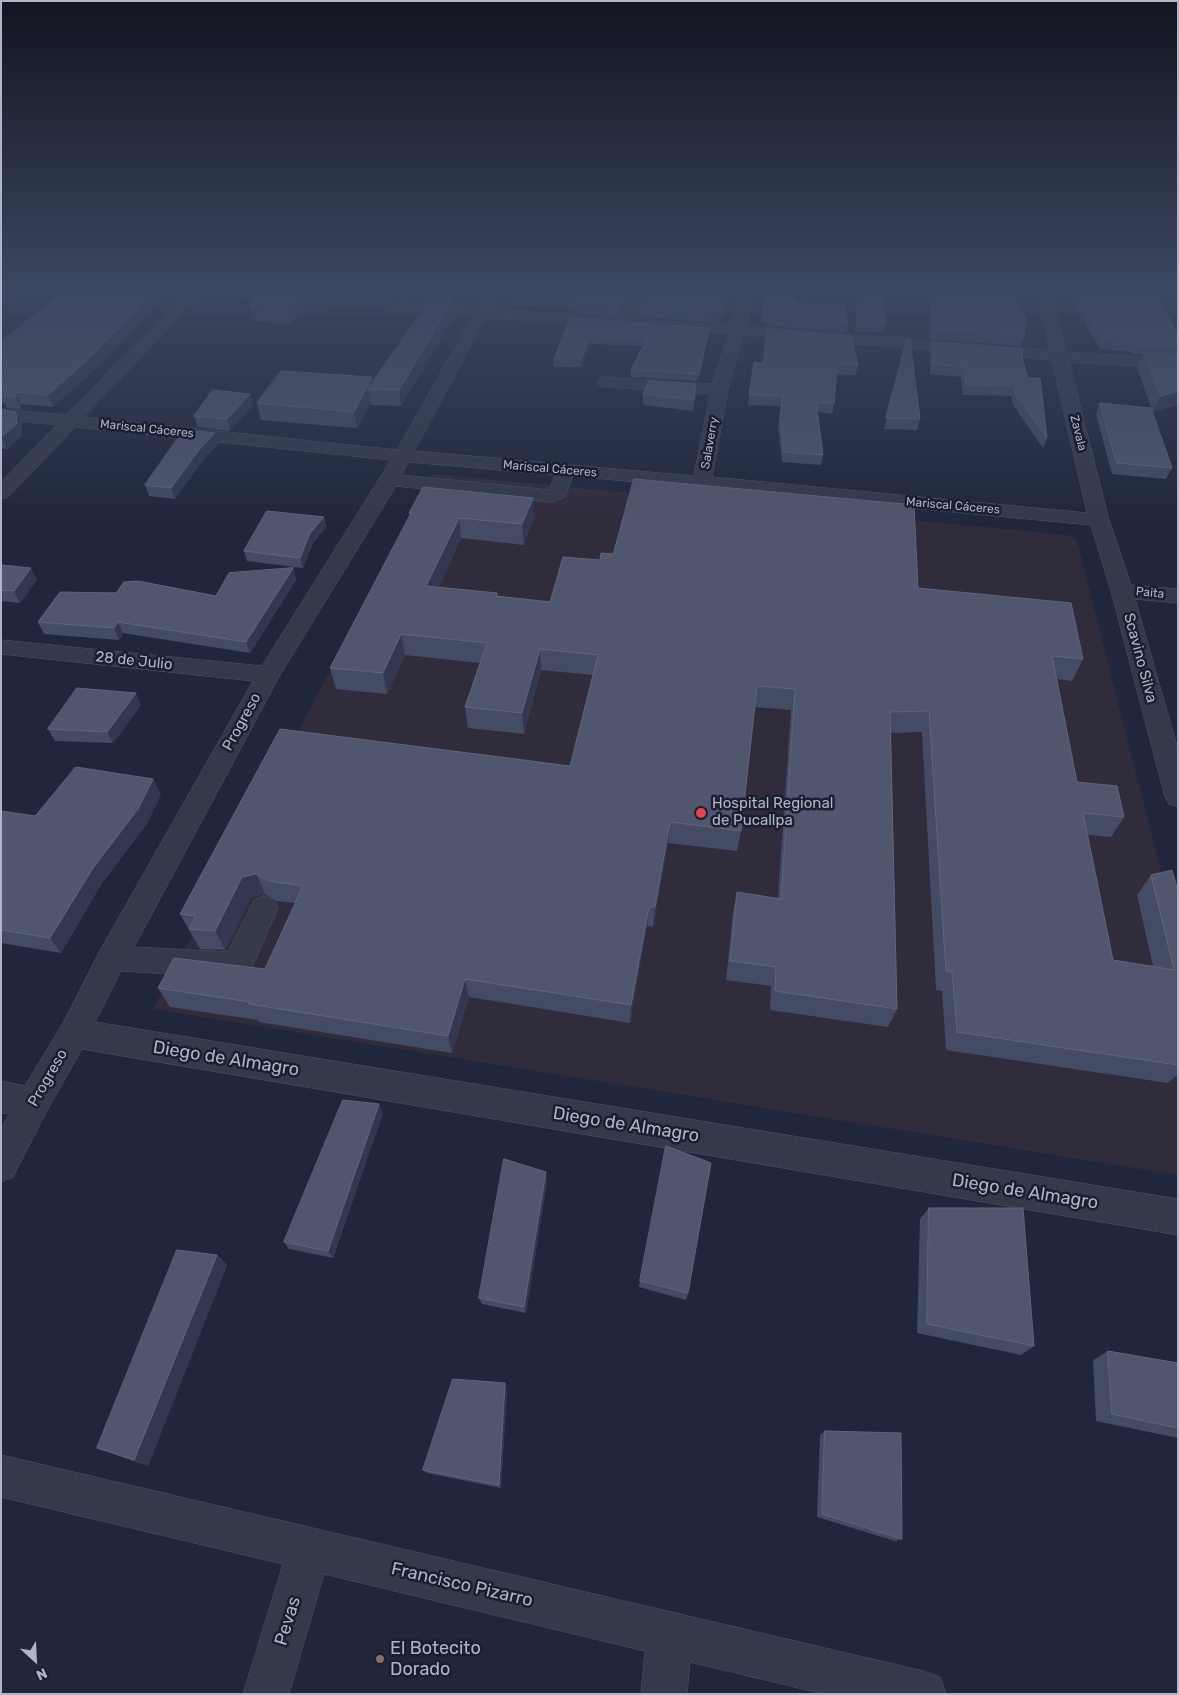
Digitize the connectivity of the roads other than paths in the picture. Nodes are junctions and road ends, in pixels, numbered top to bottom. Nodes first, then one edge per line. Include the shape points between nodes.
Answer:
1 (122, 367) edge
2 (453, 367) edge
3 (726, 367) edge
4 (1061, 367) edge
5 (606, 382) dead end
6 (719, 390) junction
7 (1, 414) edge
8 (72, 421) junction
9 (404, 456) junction
10 (566, 470) junction
11 (390, 480) junction
12 (702, 482) junction
13 (1, 493) edge
14 (1100, 520) junction
15 (1122, 591) junction
16 (1178, 596) edge
17 (1, 648) edge
18 (268, 675) junction
19 (1178, 797) edge
20 (264, 908) dead end
21 (112, 958) junction
22 (74, 1033) junction
23 (1, 1098) edge
24 (34, 1103) junction
25 (1, 1165) edge
26 (1178, 1217) edge
27 (1, 1476) edge
28 (310, 1549) junction
29 (670, 1634) junction
30 (266, 1694) edge
31 (664, 1694) edge
32 (923, 1694) edge

1 - 8 street
2 - 9 street, Progreso
3 - 6 street, Salaverry
4 - 14 street, Zavala
5 - 6 street
6 - 12 street, Salaverry
7 - 8 street, Mariscal Cáceres
8 - 9 street, Mariscal Cáceres
8 - 13 street
9 - 10 street, Mariscal Cáceres
9 - 11 street, Progreso
10 - 11 street via 558,493 551,496
10 - 12 street, Mariscal Cáceres
11 - 18 street, Progreso
12 - 14 street, Mariscal Cáceres
14 - 15 street, Scavino Silva
15 - 16 street, Paita
15 - 19 street, Scavino Silva
17 - 18 street, 28 de Julio
18 - 21 street, Progreso
20 - 21 street via 241,958 232,965
21 - 22 street, Progreso
22 - 24 street, Progreso
22 - 26 street, Diego de Almagro
23 - 24 street
24 - 25 street, Progreso
27 - 28 street, Francisco Pizarro
28 - 29 street, Francisco Pizarro
28 - 30 street, Pevas
29 - 31 street
29 - 32 street, Francisco Pizarro

